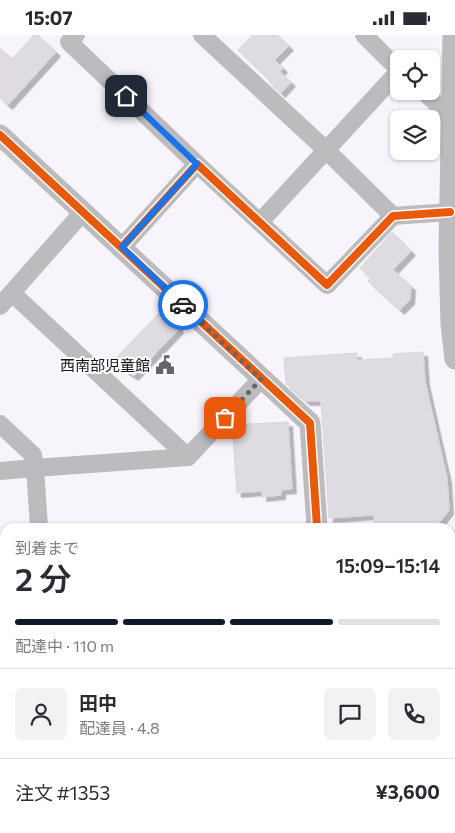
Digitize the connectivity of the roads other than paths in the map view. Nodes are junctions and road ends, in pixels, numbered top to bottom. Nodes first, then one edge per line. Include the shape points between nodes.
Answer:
1 (76, 35) edge
2 (202, 35) edge
3 (364, 35) edge
4 (454, 46) edge
5 (390, 61) edge
6 (390, 80) edge
7 (432, 100) edge
8 (451, 117) junction
9 (0, 135) edge
10 (326, 150) junction
11 (197, 164) junction
12 (84, 212) junction
13 (393, 216) junction
14 (451, 220) edge
15 (260, 222) junction
16 (122, 247) junction
17 (12, 293) junction
18 (0, 306) edge
19 (455, 359) edge
20 (261, 379) junction
21 (0, 424) edge
22 (188, 457) junction
23 (35, 468) junction
24 (0, 471) edge
25 (39, 523) edge
26 (317, 523) edge

1 - 11 street via 69,42
2 - 10 street
3 - 5 street
4 - 8 street
6 - 10 street
7 - 8 street
8 - 14 street
9 - 12 street
10 - 13 street
10 - 15 street
11 - 15 street
11 - 16 street
12 - 16 street
12 - 17 street
13 - 14 street
13 - 15 street via 327,285
14 - 19 street via 451,324
16 - 20 street
17 - 18 street
17 - 22 street
20 - 22 street
20 - 26 street via 310,423
21 - 23 street via 33,455
22 - 23 street
23 - 24 street
23 - 25 street

